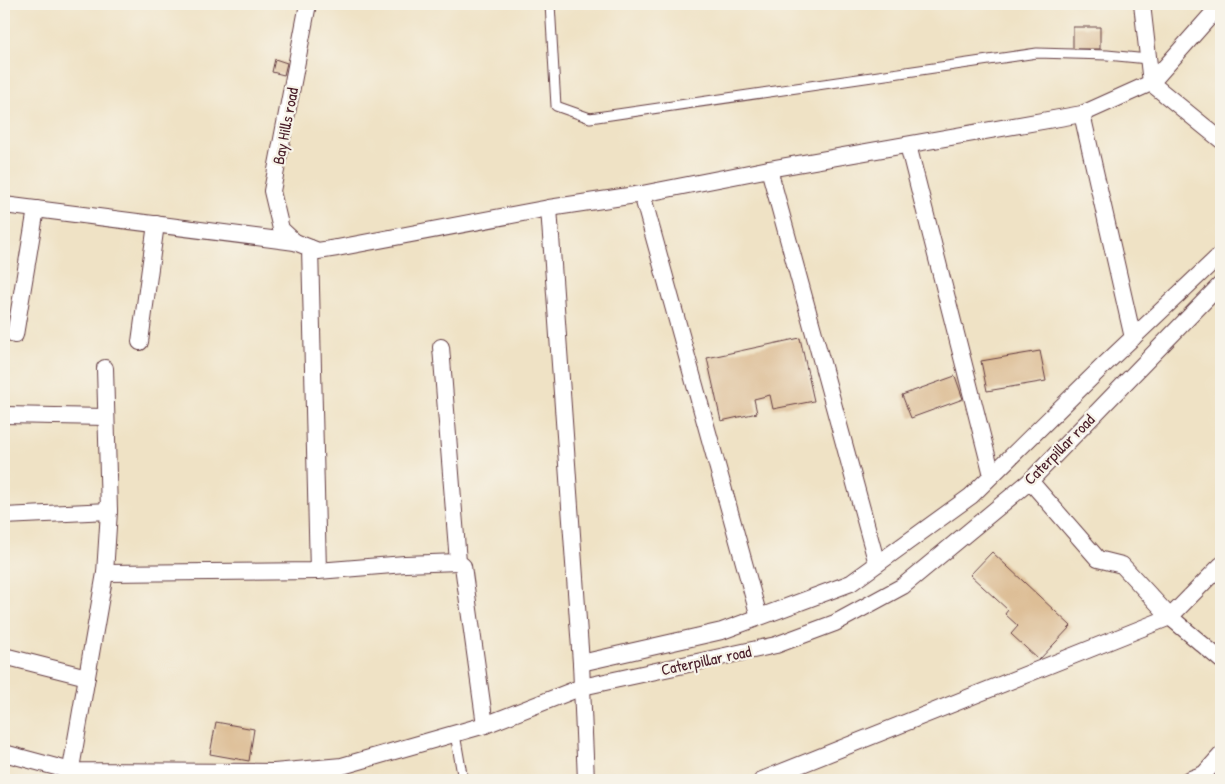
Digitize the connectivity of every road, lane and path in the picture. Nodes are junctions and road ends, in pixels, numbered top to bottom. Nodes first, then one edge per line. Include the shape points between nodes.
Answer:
1 (308, 4) edge
2 (550, 4) edge
3 (1142, 4) edge
4 (1221, 4) edge
5 (1148, 59) junction
6 (1151, 83) junction
7 (1082, 114) junction
8 (1221, 140) edge
9 (908, 145) junction
10 (769, 169) junction
11 (642, 194) junction
12 (4, 205) edge
13 (549, 208) junction
14 (36, 209) junction
15 (156, 224) junction
16 (303, 245) junction
17 (1221, 254) edge
18 (1221, 284) edge
19 (15, 335) dead end
20 (1133, 338) junction
21 (140, 342) dead end
22 (441, 347) dead end
23 (105, 368) dead end
24 (4, 415) edge
25 (106, 417) junction
26 (992, 475) junction
27 (1030, 481) junction
28 (109, 511) junction
29 (4, 516) edge
30 (458, 562) junction
31 (877, 564) junction
32 (1221, 565) edge
33 (318, 570) junction
34 (105, 573) junction
35 (759, 617) junction
36 (1170, 617) junction
37 (4, 656) edge
38 (1221, 660) edge
39 (581, 663) junction
40 (87, 677) junction
41 (582, 687) junction
42 (485, 725) junction
43 (455, 734) junction
44 (4, 753) edge
45 (1221, 755) edge
46 (331, 774) edge
47 (70, 776) edge
48 (1211, 777) edge
49 (464, 780) edge
50 (586, 780) edge
51 (762, 780) edge
52 (1188, 780) edge

1 - 16 street, Bay Hills road via 272,191 281,229
2 - 5 lane via 556,106 590,118 1037,53 1107,54
3 - 5 street
4 - 6 street
5 - 6 street
6 - 7 street
6 - 8 street
7 - 9 street
7 - 20 street
9 - 10 street
9 - 26 street
10 - 11 street
10 - 31 street
11 - 13 street
11 - 35 street
12 - 14 street
13 - 16 street via 318,251
13 - 39 street
14 - 15 street
14 - 19 street
15 - 16 street
15 - 21 street
16 - 33 street
17 - 20 street, Caterpillar road
18 - 27 street, Caterpillar road
20 - 26 street, Caterpillar road
22 - 30 street
23 - 25 street
24 - 25 street
25 - 28 street
26 - 31 street, Caterpillar road via 971,496
27 - 36 street via 1098,559 1122,565
27 - 41 street, Caterpillar road via 903,586 835,623 776,645
28 - 29 street
28 - 34 street
30 - 33 street
30 - 42 street via 463,566
31 - 35 street, Caterpillar road via 851,583
32 - 36 street
33 - 34 street
34 - 40 street
35 - 39 street, Caterpillar road via 722,631
36 - 38 street
36 - 51 street
37 - 40 street
39 - 41 street
40 - 47 street
41 - 42 street, Caterpillar road
41 - 50 street
42 - 43 street, Caterpillar road
43 - 46 street, Caterpillar road via 342,766
43 - 49 lane
44 - 47 street, Caterpillar road
45 - 48 street
46 - 47 street, Caterpillar road
48 - 52 street

